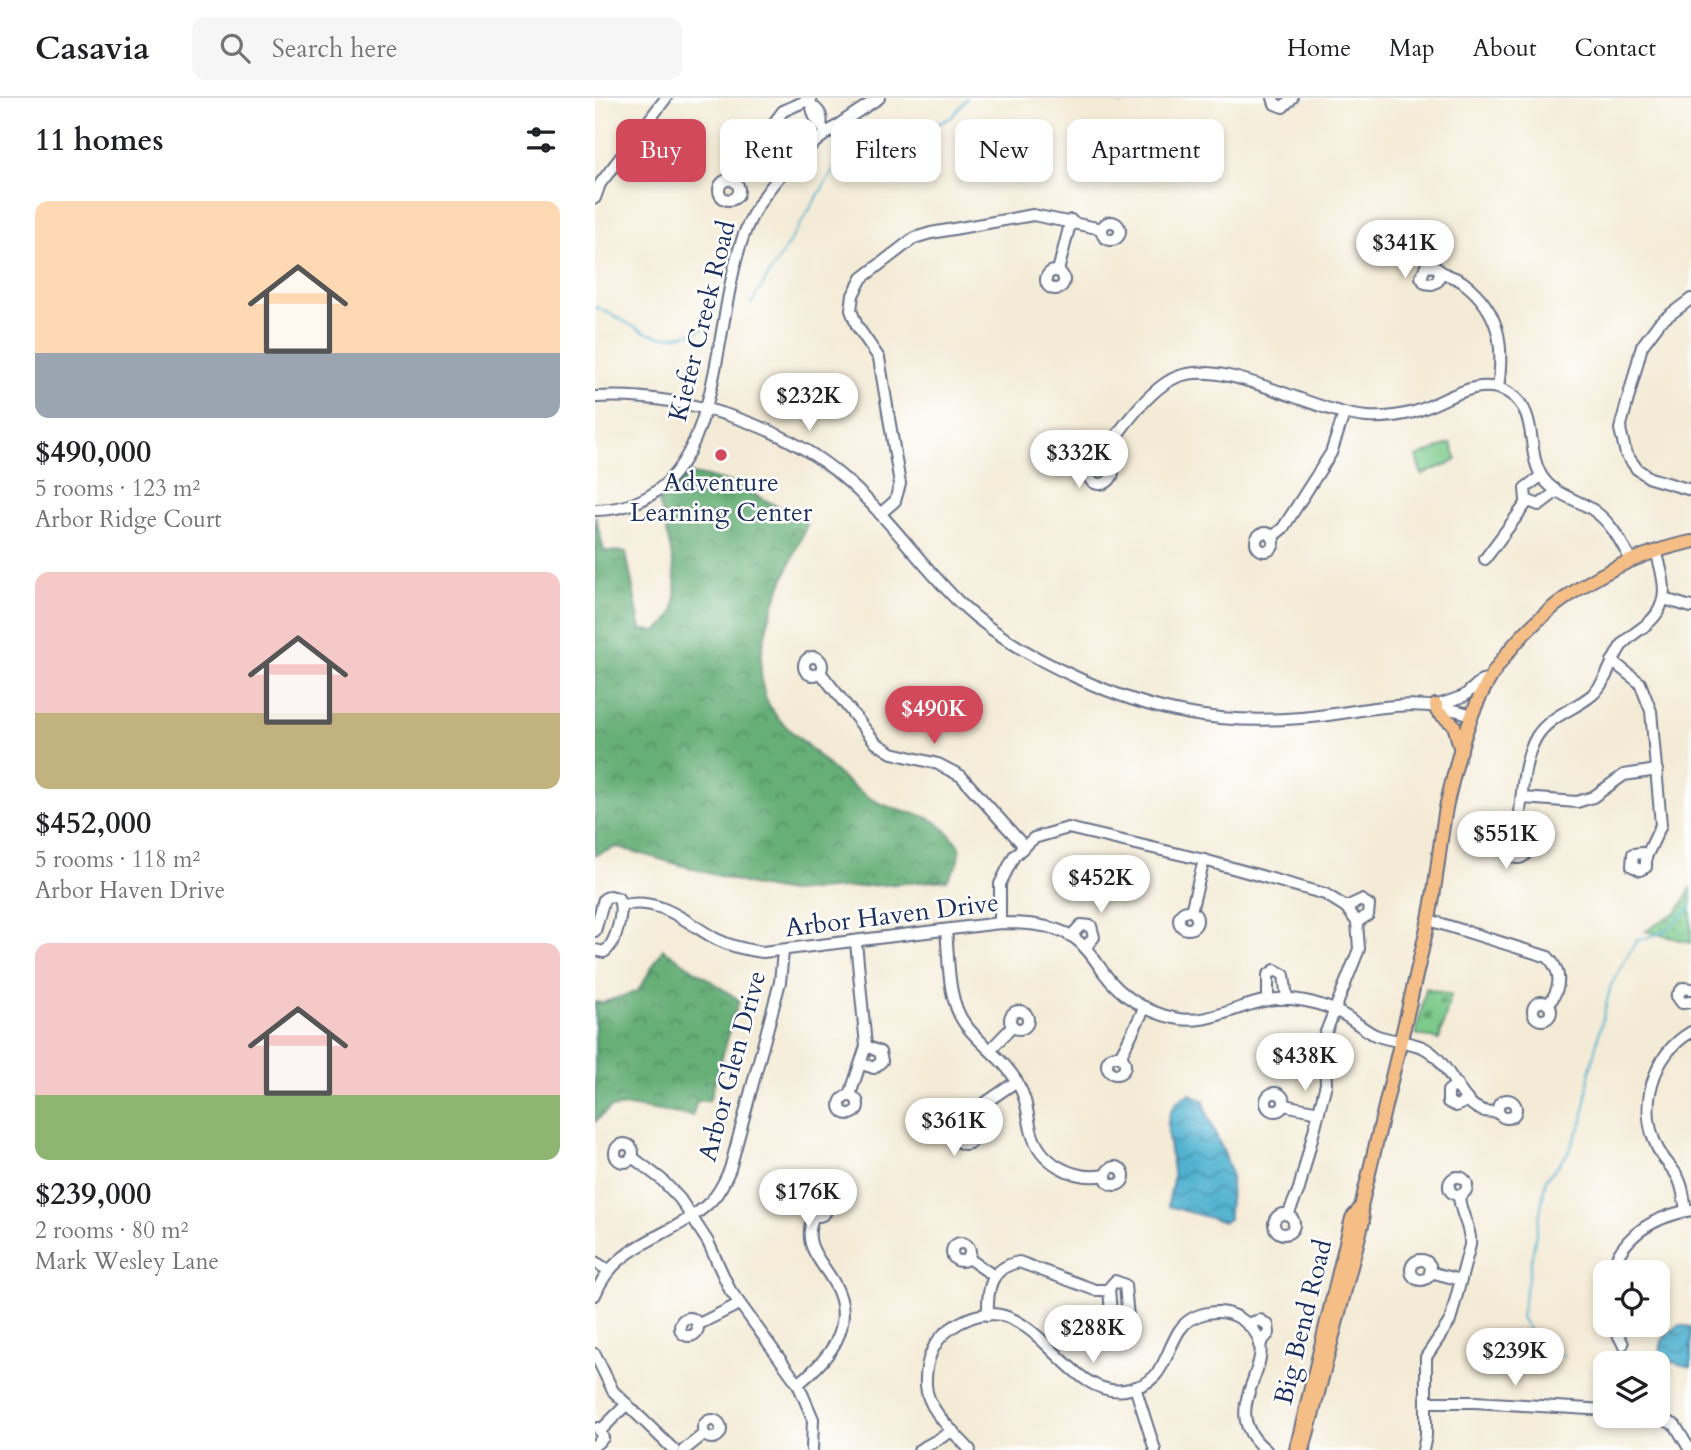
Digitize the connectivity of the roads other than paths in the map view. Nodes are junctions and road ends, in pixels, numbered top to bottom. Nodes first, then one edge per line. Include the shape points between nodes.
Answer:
1 (666, 98) edge
2 (879, 98) edge
3 (1273, 98) edge
4 (1291, 98) edge
5 (810, 101) edge
6 (777, 119) edge
7 (823, 129) junction
8 (595, 198) edge
9 (1070, 220) junction
10 (1102, 229) dead end
11 (1058, 271) dead end
12 (1440, 272) dead end
13 (1691, 299) edge
14 (1498, 388) junction
15 (595, 397) edge
16 (705, 409) junction
17 (1344, 414) junction
18 (1103, 458) dead end
19 (1541, 476) junction
20 (1691, 490) edge
21 (1556, 492) junction
22 (1528, 501) junction
23 (595, 510) edge
24 (880, 514) junction
25 (1272, 537) dead end
26 (1691, 542) edge
27 (1656, 551) junction
28 (1485, 559) dead end
29 (1631, 560) junction
30 (1664, 599) junction
31 (1691, 607) edge
32 (1612, 661) junction
33 (820, 672) dead end
34 (1490, 679) junction
35 (1436, 705) junction
36 (1472, 715) junction
37 (1462, 753) junction
38 (1657, 769) junction
39 (1523, 798) junction
40 (1517, 840) dead end
41 (1023, 845) junction
42 (1646, 857) dead end
43 (1204, 860) junction
44 (621, 905) junction
45 (1346, 907) junction
46 (1191, 911) dead end
47 (1429, 920) junction
48 (1357, 922) junction
49 (1000, 923) junction
50 (946, 930) junction
51 (595, 931) edge
52 (1071, 936) junction
53 (856, 942) junction
54 (1086, 948) junction
55 (595, 950) edge
56 (783, 952) junction
57 (1691, 989) edge
58 (1287, 999) junction
59 (1268, 1000) junction
60 (1690, 1004) edge
61 (1548, 1005) dead end
62 (1145, 1007) junction
63 (1333, 1010) junction
64 (1013, 1026) dead end
65 (1691, 1032) edge
66 (1400, 1042) junction
67 (866, 1045) junction
68 (991, 1049) junction
69 (1120, 1057) dead end
70 (862, 1064) junction
71 (1017, 1081) junction
72 (1457, 1084) junction
73 (850, 1095) dead end
74 (1467, 1101) junction
75 (1284, 1105) dead end
76 (1498, 1111) dead end
77 (1319, 1112) junction
78 (969, 1127) dead end
79 (632, 1157) dead end
80 (1106, 1175) dead end
81 (1459, 1195) dead end
82 (1361, 1207) junction
83 (1689, 1210) edge
84 (814, 1215) dead end
85 (1288, 1215) dead end
86 (690, 1216) junction
87 (968, 1258) dead end
88 (1617, 1260) edge
89 (595, 1262) edge
90 (608, 1270) junction
91 (1430, 1272) dead end
92 (994, 1276) junction
93 (1461, 1280) junction
94 (1109, 1290) dead end
95 (595, 1296) edge
96 (739, 1304) junction
97 (988, 1315) junction
98 (1247, 1324) junction
99 (697, 1325) dead end
100 (1619, 1337) edge
101 (1623, 1344) dead end
102 (1259, 1345) junction
103 (595, 1354) edge
104 (798, 1384) junction
105 (1135, 1387) junction
106 (1426, 1402) junction
107 (627, 1404) junction
108 (1593, 1409) edge
109 (1670, 1422) edge
110 (598, 1429) edge
111 (953, 1431) junction
112 (704, 1434) dead end
113 (595, 1445) edge
114 (1690, 1447) edge
115 (674, 1450) edge
116 (684, 1450) edge
117 (811, 1450) edge
118 (919, 1450) edge
119 (970, 1450) edge
120 (1155, 1450) edge
121 (1266, 1450) edge
122 (1296, 1450) edge
123 (1303, 1450) edge
124 (1423, 1450) edge

1 - 8 street via 600,184
2 - 7 street, Kiefer Creek Road
3 - 4 street via 1283,107
5 - 6 street via 783,111
5 - 7 street via 810,112
7 - 16 street, Kiefer Creek Road via 784,170 751,220 739,250
9 - 10 street
9 - 11 street
9 - 24 street via 1033,215 921,235 862,278 851,310 879,358 900,484 895,501
12 - 14 street via 1463,282 1490,314 1502,341
13 - 20 street via 1660,322 1642,346 1620,429 1626,454 1637,468 1650,478
14 - 17 street via 1469,389 1395,416
14 - 19 street via 1523,408
15 - 16 street
16 - 23 street, Kiefer Creek Road via 692,451 661,488 630,505
16 - 24 street via 752,423 813,453
17 - 18 street via 1214,372 1189,374 1160,388
17 - 25 street via 1331,453 1283,528
19 - 21 street
19 - 22 street via 1525,488
21 - 22 street via 1539,505
21 - 29 street via 1602,517
22 - 28 street
24 - 35 street via 984,624 1053,667 1141,705 1244,721 1305,718 1393,705
26 - 27 main road, Big Bend Road
27 - 29 main road, Big Bend Road
27 - 30 street
29 - 34 main road, Big Bend Road via 1585,585 1542,618 1508,652
30 - 31 street
30 - 32 street via 1651,621 1622,644
32 - 38 street via 1640,683 1647,696
32 - 39 street via 1597,690 1552,720 1536,739
33 - 41 street via 876,743 892,753 938,764 961,776
34 - 35 street via 1482,680 1464,696
34 - 36 main road, Big Bend Road
35 - 36 street
35 - 37 main road via 1454,725
36 - 37 main road, Big Bend Road
37 - 47 main road, Big Bend Road via 1448,802
38 - 39 street via 1624,775 1599,794 1577,802
38 - 42 street via 1661,825
39 - 40 street
41 - 43 street via 1044,833 1068,828
41 - 49 street via 1000,884
43 - 45 street via 1325,894
43 - 46 street
44 - 51 street, Arbor Haven Drive via 614,896 604,899
44 - 55 street via 610,948
44 - 56 street, Arbor Haven Drive via 647,903 681,916 729,945
45 - 48 street
45 - 48 street via 1361,900 1369,905 1369,915
47 - 61 street via 1548,957 1559,973 1558,989
47 - 66 main road, Big Bend Road
48 - 63 street via 1357,958
49 - 50 street, Arbor Haven Drive
49 - 52 street, Arbor Haven Drive via 1035,925
50 - 53 street, Arbor Haven Drive
50 - 68 street via 958,1014
52 - 54 street, Arbor Haven Drive
52 - 54 street via 1081,925 1091,926 1094,937
53 - 56 street, Arbor Haven Drive
53 - 67 street
54 - 62 street, Arbor Haven Drive via 1125,996
56 - 86 street, Arbor Glen Drive via 780,982 730,1169 719,1193
57 - 60 street via 1681,989 1677,996
58 - 59 street, Arbor Haven Drive
58 - 59 street via 1284,975 1275,970 1268,975
58 - 63 street, Arbor Haven Drive
59 - 62 street, Arbor Haven Drive via 1190,1019 1176,1019
62 - 69 street
63 - 66 street, Arbor Haven Drive via 1375,1035
63 - 77 street via 1324,1037 1327,1074
64 - 68 street
65 - 83 street via 1661,1062 1649,1110 1655,1141 1678,1177
66 - 72 street, Arbor Haven Drive via 1422,1047 1440,1058
66 - 82 main road, Big Bend Road
67 - 70 street
67 - 70 street via 880,1052 882,1061 874,1068
68 - 71 street
70 - 73 street
71 - 78 street via 985,1103
71 - 80 street via 1041,1152 1075,1174
72 - 74 street, Arbor Haven Drive
72 - 74 street via 1448,1091 1448,1102 1456,1106
74 - 76 street via 1481,1111
75 - 77 street
77 - 85 street
79 - 86 street via 672,1189
81 - 93 street via 1460,1212 1471,1239
82 - 122 main road, Big Bend Road via 1352,1218
82 - 123 main road, Big Bend Road via 1363,1221
83 - 88 street via 1644,1226
84 - 104 street via 809,1227 811,1250 836,1285 842,1326 824,1363
86 - 90 street, Arbor Glen Drive via 635,1246
86 - 96 street
87 - 92 street
89 - 90 street
90 - 95 street, Arbor Glen Drive
91 - 93 street
92 - 94 street via 1009,1264 1027,1262 1095,1290
92 - 97 street via 988,1290
93 - 106 street via 1450,1321 1426,1357
96 - 99 street
96 - 104 street
97 - 105 street via 1016,1320 1029,1328 1086,1380 1113,1390
97 - 111 street via 950,1329 928,1360 928,1398
98 - 102 street
98 - 102 street via 1260,1320 1268,1325 1269,1333
98 - 105 street via 1222,1312 1197,1316 1179,1330 1163,1368
100 - 101 street
102 - 121 street via 1258,1371 1247,1392 1244,1414 1249,1432
103 - 107 street via 607,1381
104 - 117 street via 813,1419
105 - 120 street
106 - 108 street
106 - 124 street
107 - 110 street
107 - 115 street
109 - 114 street via 1684,1427
110 - 113 street via 603,1438
111 - 118 street
111 - 119 street
112 - 116 street

